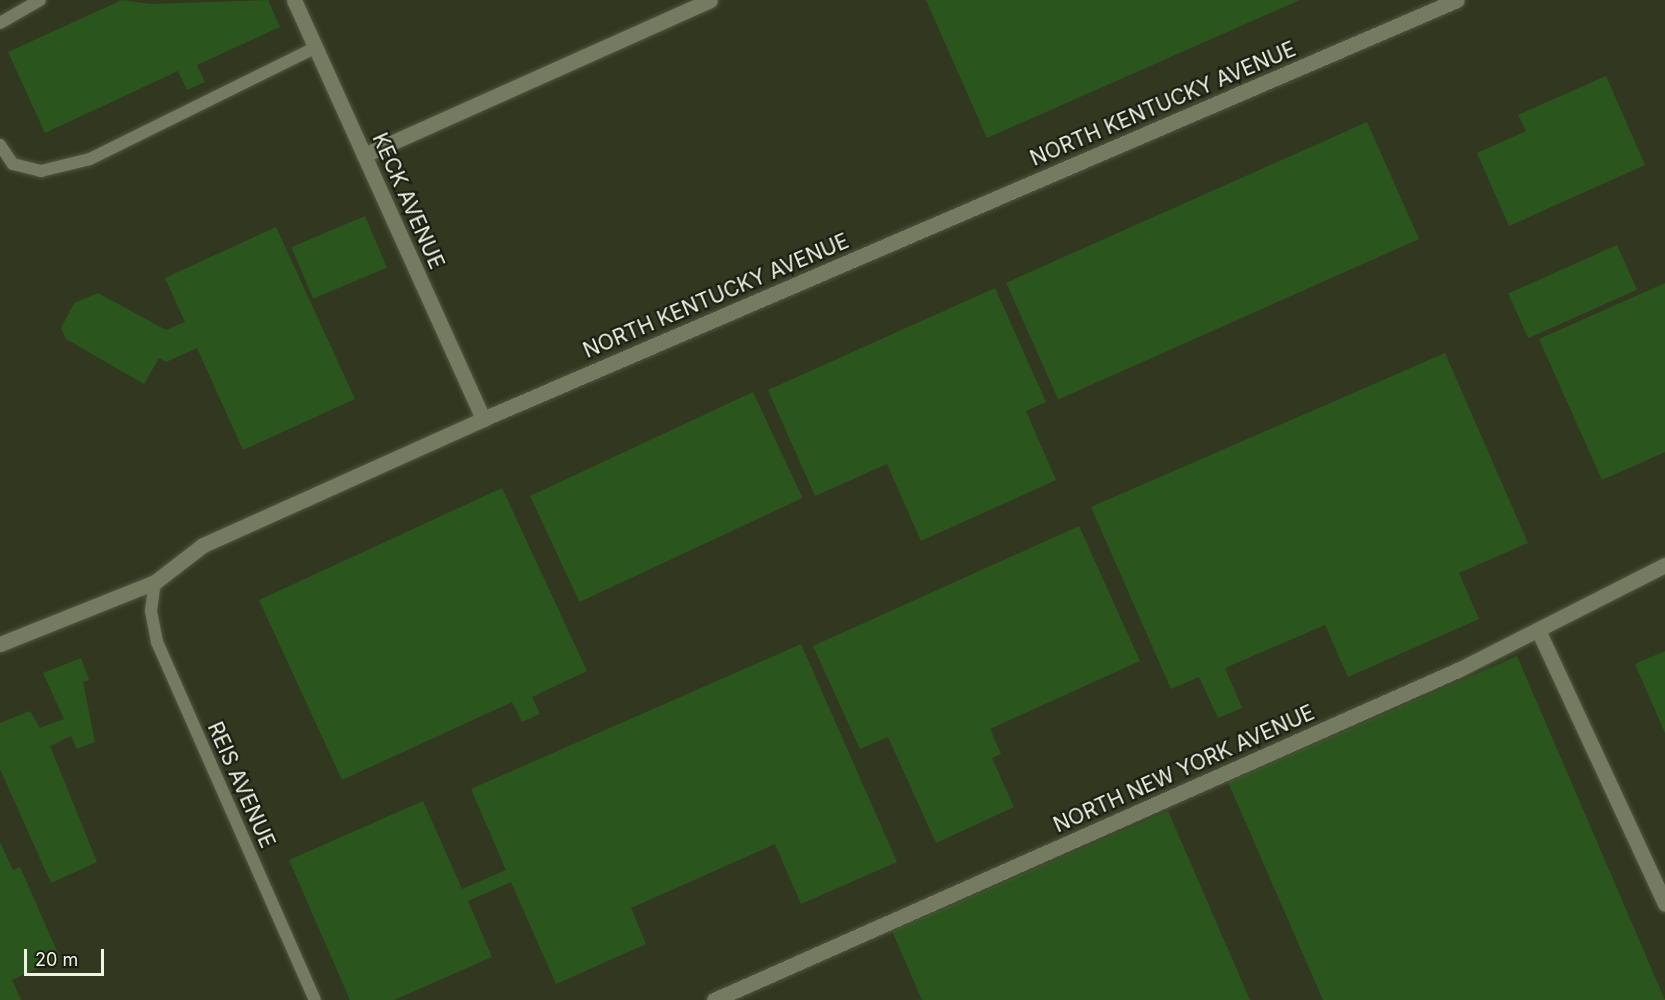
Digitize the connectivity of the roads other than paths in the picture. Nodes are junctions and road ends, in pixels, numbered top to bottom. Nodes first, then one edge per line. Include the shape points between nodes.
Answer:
1 (40, 0) edge
2 (294, 0) edge
3 (710, 0) edge
4 (1457, 0) edge
5 (0, 23) edge
6 (315, 48) junction
7 (0, 145) edge
8 (364, 155) junction
9 (483, 419) junction
10 (1665, 565) edge
11 (155, 582) junction
12 (1538, 630) junction
13 (0, 644) edge
14 (1665, 904) edge
15 (315, 1000) edge
16 (714, 1000) edge

1 - 5 lane
2 - 6 street, KECK AVENUE
3 - 8 street
4 - 9 street, NORTH KENTUCKY AVENUE
6 - 7 lane via 90,159 41,171 13,164
6 - 8 street, KECK AVENUE
8 - 9 street, KECK AVENUE
9 - 11 street, NORTH KENTUCKY AVENUE via 203,545
10 - 12 street, NORTH NEW YORK AVENUE
11 - 13 street, NORTH KENTUCKY AVENUE
11 - 15 lane, REIS AVENUE via 151,611 157,642
12 - 14 street
12 - 16 street, NORTH NEW YORK AVENUE

